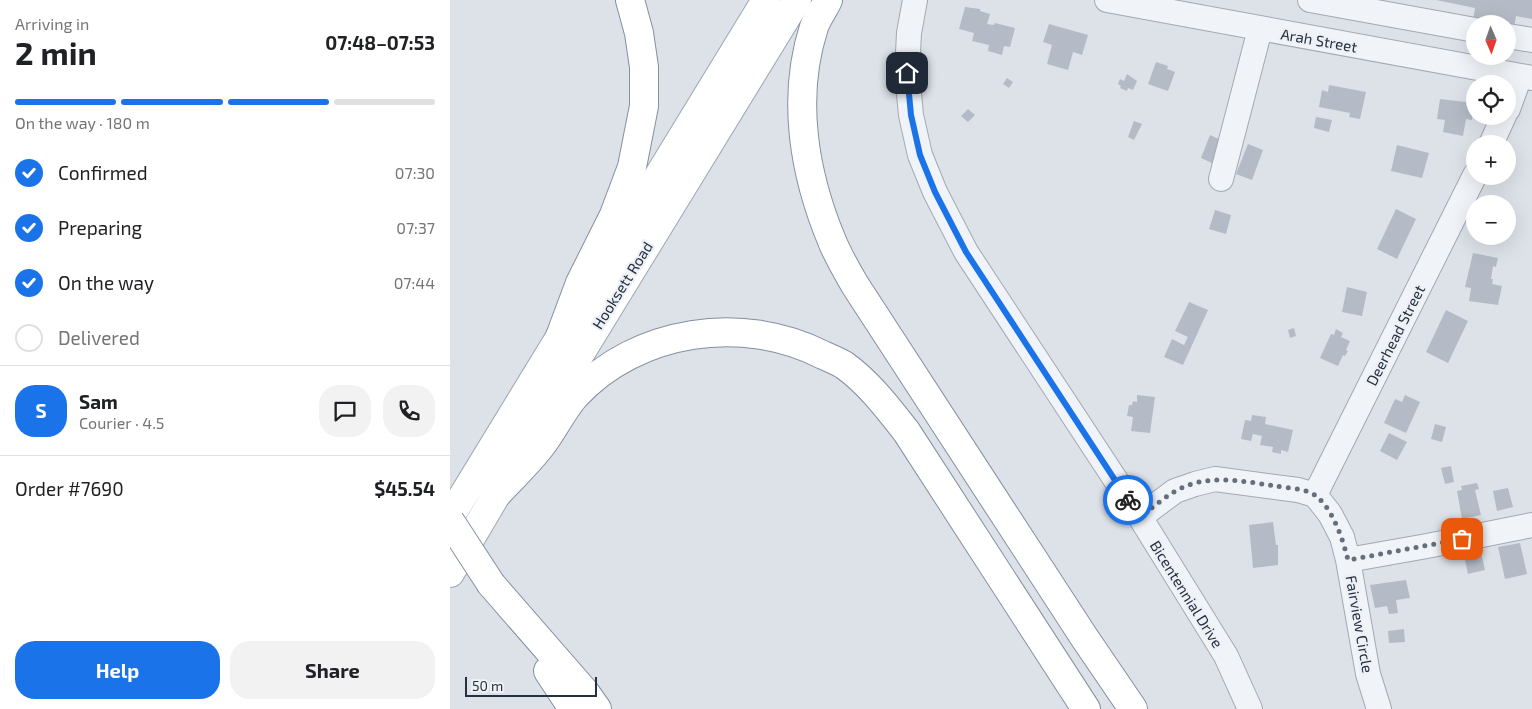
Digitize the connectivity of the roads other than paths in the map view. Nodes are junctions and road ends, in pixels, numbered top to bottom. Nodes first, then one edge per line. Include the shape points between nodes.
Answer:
1 (630, 0) edge
2 (766, 0) edge
3 (797, 0) edge
4 (828, 0) edge
5 (915, 0) edge
6 (1107, 0) edge
7 (1310, 0) edge
8 (1333, 2) edge
9 (1466, 28) edge
10 (1260, 29) junction
11 (1516, 37) edge
12 (1532, 40) edge
13 (1526, 77) edge
14 (1516, 95) edge
15 (1221, 180) dead end
16 (1470, 185) edge
17 (558, 342) junction
18 (497, 494) junction
19 (1315, 495) junction
20 (450, 517) edge
21 (1140, 517) junction
22 (450, 521) edge
23 (1532, 525) edge
24 (1348, 560) junction
25 (450, 573) edge
26 (491, 584) junction
27 (573, 709) edge
28 (597, 709) edge
29 (1086, 709) edge
30 (1133, 709) edge
31 (1250, 709) edge
32 (1378, 709) edge

1 - 17 main road via 644,67 644,106 632,167
2 - 17 main road, Hooksett Road
3 - 18 main road, Hooksett Road
4 - 30 main road via 815,26 805,71 803,134 816,197 832,242 860,294
5 - 21 street, Bicentennial Drive via 907,73 910,107 920,155 935,192 966,252
6 - 10 street, Arah Street
7 - 8 street
8 - 9 street
10 - 13 street, Arah Street
10 - 15 street
11 - 12 street
13 - 14 street
16 - 19 street, Deerhead Street
17 - 20 main road, Hooksett Road
18 - 25 main road, Hooksett Road
18 - 29 main road via 541,447 575,396 624,358 687,335 721,331 759,333 813,349 843,365 878,394 906,431
19 - 21 street via 1215,479 1175,491
19 - 24 street, Fairview Circle via 1342,537
21 - 31 street, Bicentennial Drive via 1226,656
22 - 26 main road, bridge
23 - 24 street
24 - 32 street, Fairview Circle via 1368,674
26 - 27 main road
26 - 28 main road

